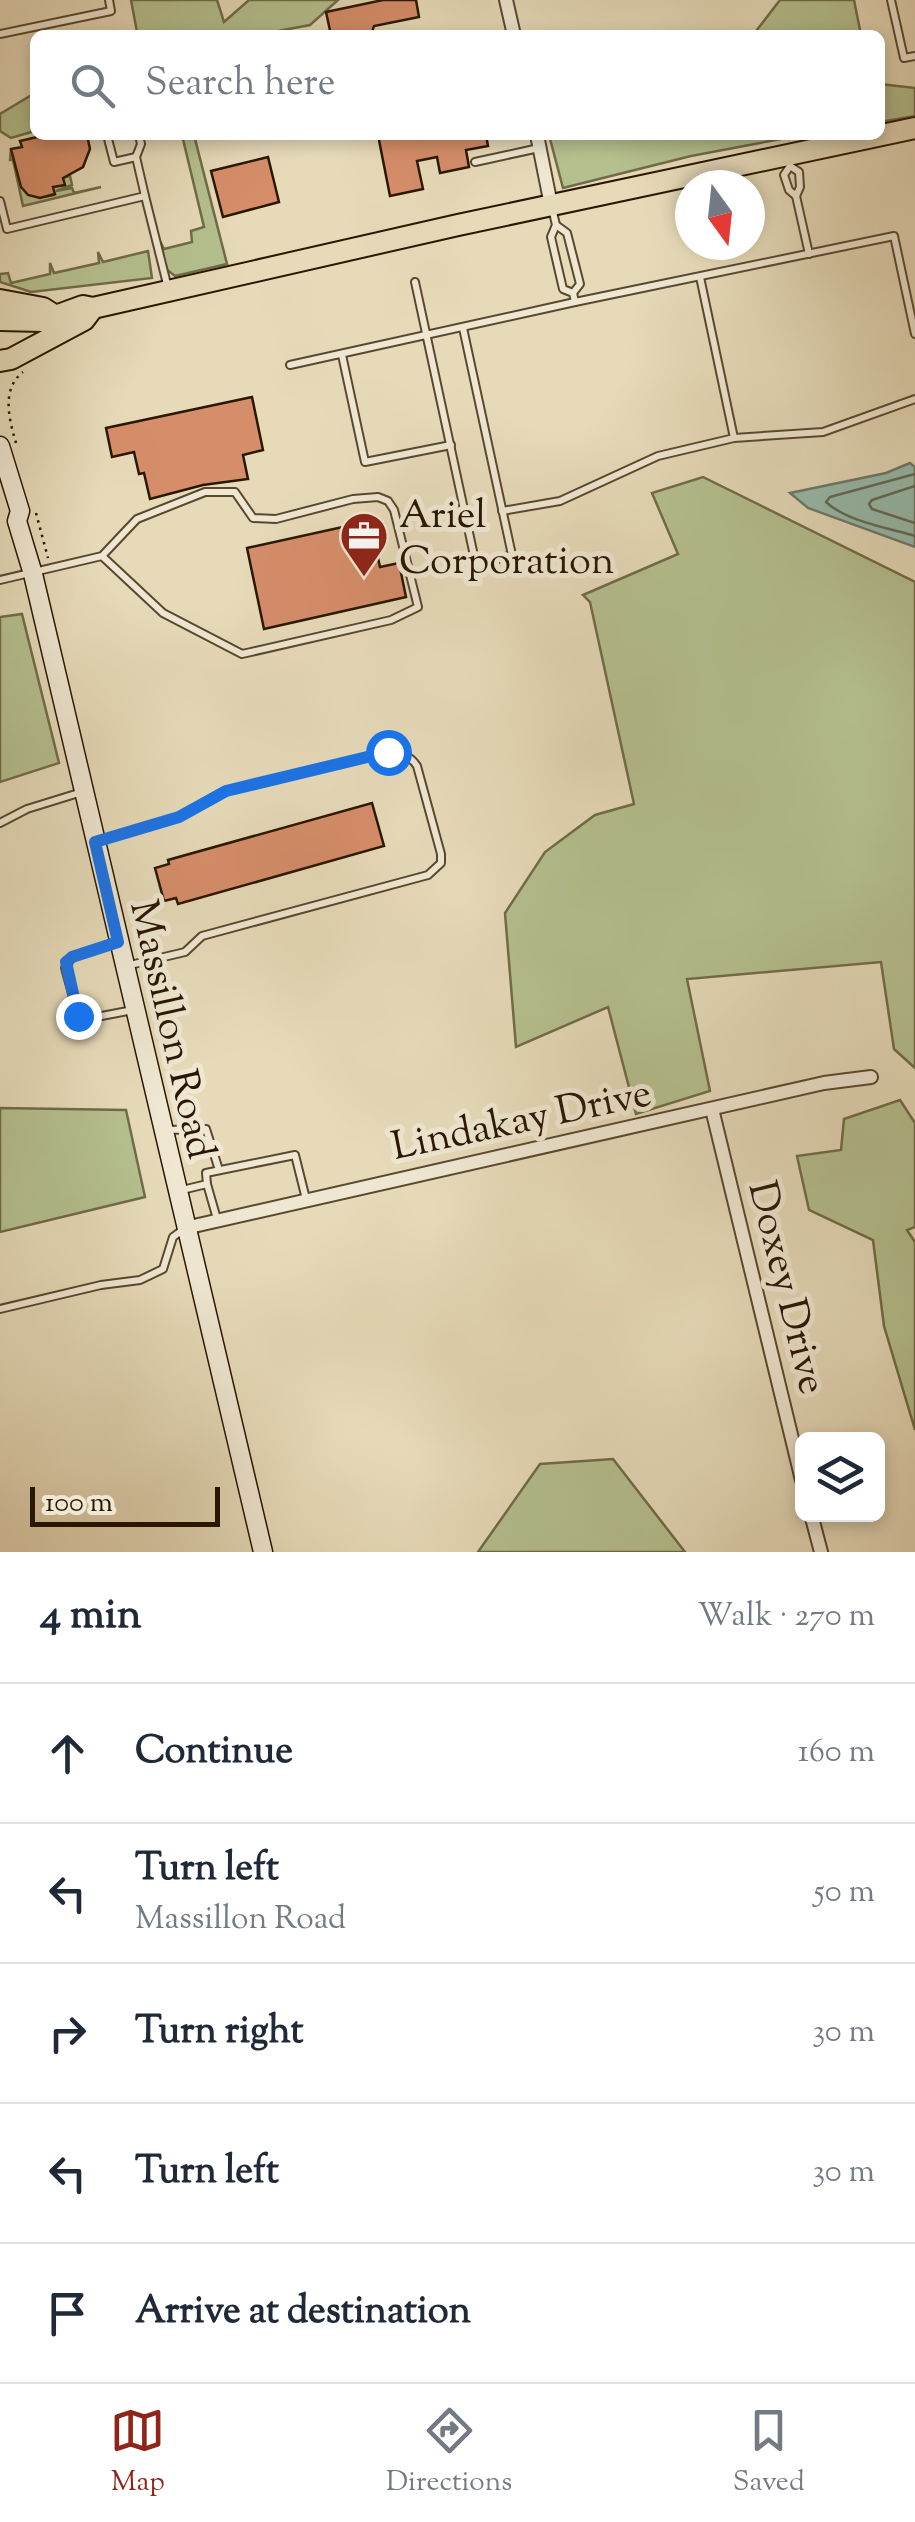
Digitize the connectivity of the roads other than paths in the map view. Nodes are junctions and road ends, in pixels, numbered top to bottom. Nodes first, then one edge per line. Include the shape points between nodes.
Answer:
1 (110, 0) edge
2 (506, 0) edge
3 (891, 0) edge
4 (513, 30) edge
5 (0, 34) edge
6 (915, 56) edge
7 (915, 128) edge
8 (885, 136) edge
9 (109, 140) edge
10 (140, 140) edge
11 (868, 140) edge
12 (538, 142) edge
13 (136, 158) junction
14 (789, 160) junction
15 (475, 162) dead end
16 (146, 196) junction
17 (0, 201) edge
18 (554, 215) junction
19 (809, 254) junction
20 (700, 278) junction
21 (415, 282) dead end
22 (168, 289) junction
23 (574, 297) junction
24 (0, 300) edge
25 (93, 308) junction
26 (54, 315) junction
27 (0, 320) edge
28 (463, 328) junction
29 (915, 334) edge
30 (427, 336) junction
31 (342, 356) junction
32 (0, 362) edge
33 (290, 365) dead end
34 (915, 398) edge
35 (734, 438) junction
36 (451, 445) junction
37 (0, 446) edge
38 (0, 486) edge
39 (502, 512) junction
40 (17, 521) junction
41 (102, 556) junction
42 (42, 572) junction
43 (0, 580) edge
44 (83, 791) junction
45 (0, 823) edge
46 (95, 842) junction
47 (118, 942) junction
48 (124, 967) junction
49 (134, 1010) junction
50 (871, 1077) dead end
51 (712, 1110) junction
52 (162, 1130) junction
53 (219, 1170) junction
54 (207, 1184) junction
55 (177, 1191) junction
56 (306, 1199) junction
57 (217, 1220) junction
58 (186, 1228) junction
59 (0, 1309) edge
60 (795, 1451) edge
61 (813, 1522) edge
62 (263, 1552) edge
63 (820, 1552) edge

1 - 5 lane via 111,11
2 - 4 street
3 - 6 lane via 904,58
7 - 8 main road
9 - 13 lane via 114,162
10 - 13 lane
11 - 14 main road
12 - 15 lane
12 - 18 street
13 - 16 lane
14 - 18 main road
14 - 19 lane via 784,175 796,196
16 - 17 lane via 7,229
16 - 22 lane
18 - 22 main road
18 - 23 lane via 551,237 563,289
18 - 23 lane via 568,233 580,284
19 - 20 lane
19 - 29 lane via 894,236
20 - 23 lane
20 - 35 lane
21 - 30 lane
22 - 25 main road
23 - 28 lane
24 - 26 main road
25 - 26 main road
25 - 32 main road via 84,320
26 - 27 main road
28 - 30 lane
28 - 39 lane
30 - 31 lane
30 - 36 lane
31 - 33 lane
31 - 36 lane via 365,462
34 - 35 lane via 823,432
35 - 39 lane via 658,456 560,501
36 - 39 lane via 476,565 512,556
37 - 40 main road, Massillon Road
38 - 40 main road, Massillon Road
40 - 42 main road, Massillon Road
41 - 41 lane via 163,613 242,654 391,620 418,607 394,510 378,497 276,519 254,518 235,492 205,492 136,519
41 - 42 lane
42 - 43 lane
42 - 44 main road, Massillon Road
44 - 45 lane
44 - 46 main road, Massillon Road
46 - 47 main road, Massillon Road
46 - 48 lane via 179,817 226,791 388,752 418,766 441,854 441,864 428,874 202,936 186,952
47 - 48 main road, Massillon Road
47 - 49 lane via 72,957 65,968 78,1016
48 - 49 main road, Massillon Road
49 - 52 main road, Massillon Road
50 - 51 street, Lindakay Drive
51 - 56 street, Lindakay Drive
51 - 60 street, Doxey Drive
52 - 53 lane via 206,1129
52 - 55 main road, Massillon Road
53 - 54 lane via 206,1173
53 - 56 lane via 296,1155
54 - 55 lane
54 - 57 lane
55 - 58 main road, Massillon Road
56 - 57 street, Lindakay Drive
57 - 58 street, Lindakay Drive
58 - 59 lane via 174,1237 162,1269 140,1280
58 - 62 main road, Massillon Road
61 - 63 street

